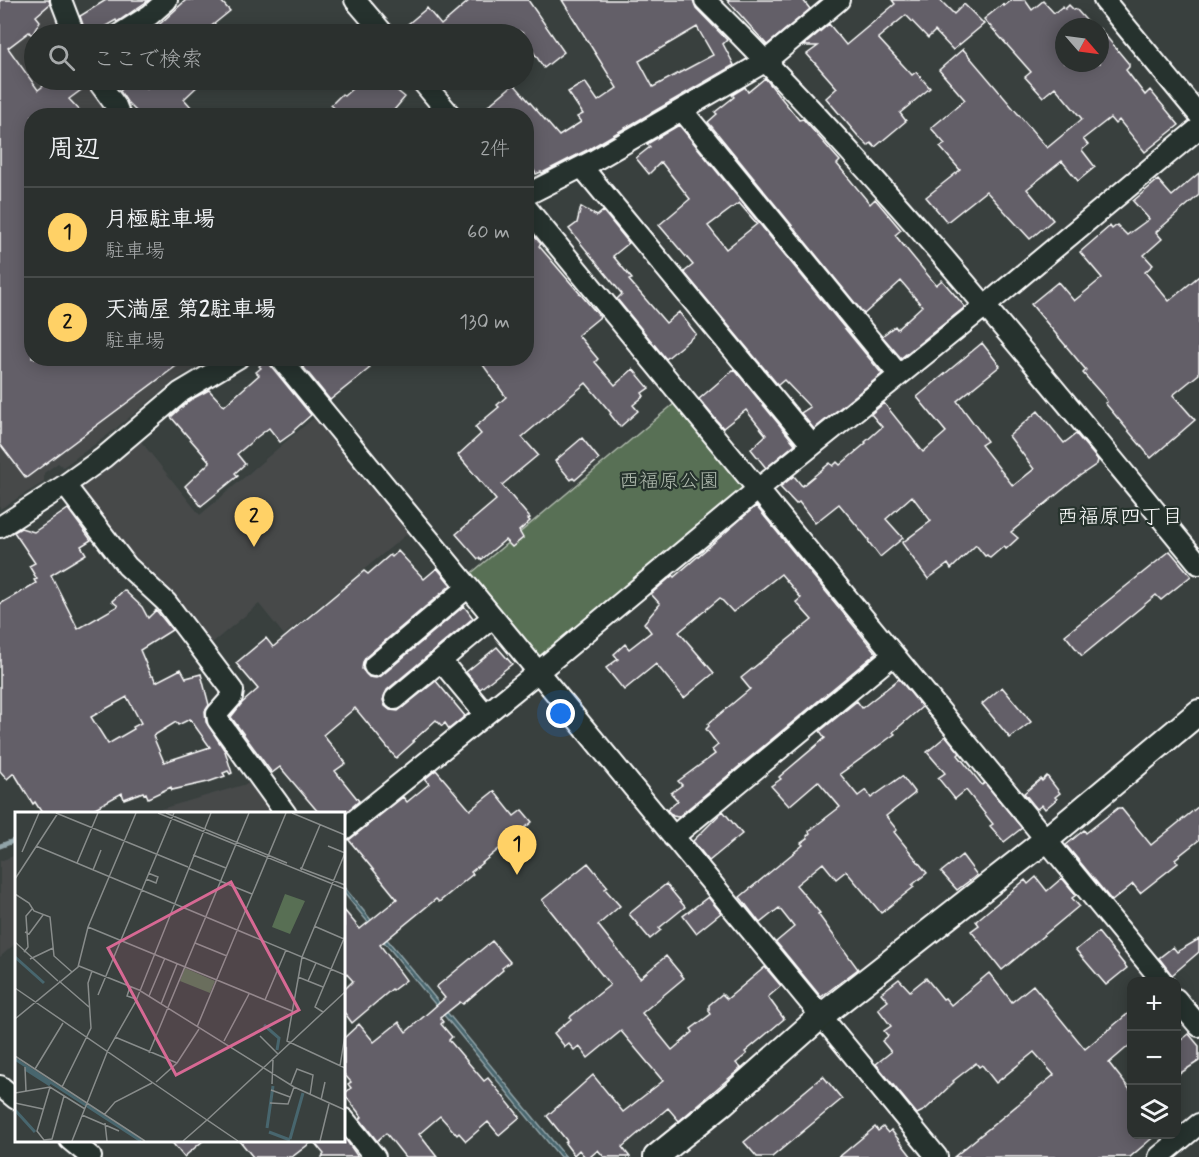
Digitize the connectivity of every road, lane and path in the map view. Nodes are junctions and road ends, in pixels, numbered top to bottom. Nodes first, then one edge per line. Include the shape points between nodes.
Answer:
1 (61, 0) edge
2 (167, 0) edge
3 (355, 0) edge
4 (1104, 0) edge
5 (711, 2) edge
6 (825, 4) edge
7 (70, 24) edge
8 (134, 24) edge
9 (375, 24) edge
10 (766, 61) junction
11 (104, 90) edge
12 (429, 90) edge
13 (117, 108) edge
14 (444, 108) edge
15 (682, 110) junction
16 (1199, 115) edge
17 (1199, 128) edge
18 (582, 167) junction
19 (534, 191) edge
20 (534, 217) edge
21 (985, 306) junction
22 (225, 366) edge
23 (287, 366) edge
24 (899, 375) junction
25 (812, 446) junction
26 (65, 485) junction
27 (757, 490) junction
28 (0, 527) edge
29 (1199, 564) edge
30 (468, 587) junction
31 (493, 617) junction
32 (893, 654) junction
33 (441, 661) junction
34 (374, 666) dead end
35 (538, 672) junction
36 (395, 699) dead end
37 (1199, 712) edge
38 (485, 714) junction
39 (285, 812) edge
40 (345, 828) edge
41 (673, 837) junction
42 (1047, 839) junction
43 (1160, 977) edge
44 (1181, 1005) edge
45 (820, 1017) junction
46 (1199, 1026) edge
47 (0, 1086) edge
48 (15, 1098) edge
49 (345, 1120) edge
50 (1199, 1124) edge
51 (72, 1142) edge
52 (91, 1157) edge
53 (375, 1157) edge
54 (656, 1157) edge
55 (937, 1157) edge
56 (1160, 1157) edge

1 - 7 street
2 - 8 street
3 - 9 street
4 - 16 street
5 - 10 street
6 - 10 street
10 - 15 street
10 - 21 street
11 - 13 street
12 - 14 street
15 - 18 street
15 - 24 street
17 - 21 street
18 - 19 street
18 - 25 street
20 - 27 street
21 - 24 street
21 - 29 street
22 - 26 street via 182,392
23 - 30 street
24 - 25 street
25 - 27 street
26 - 28 street
26 - 39 street via 127,566 166,602 233,691 217,714 218,720
27 - 32 street
27 - 35 street
30 - 31 street
30 - 34 street
31 - 33 street
31 - 35 street
32 - 41 street
32 - 42 street
33 - 36 street
33 - 38 street
35 - 38 street
35 - 41 street
37 - 42 street
38 - 40 street
41 - 45 street
42 - 43 street
42 - 45 street
44 - 46 street
45 - 54 street
45 - 55 street
47 - 48 street
49 - 53 street
50 - 56 street
51 - 52 street

